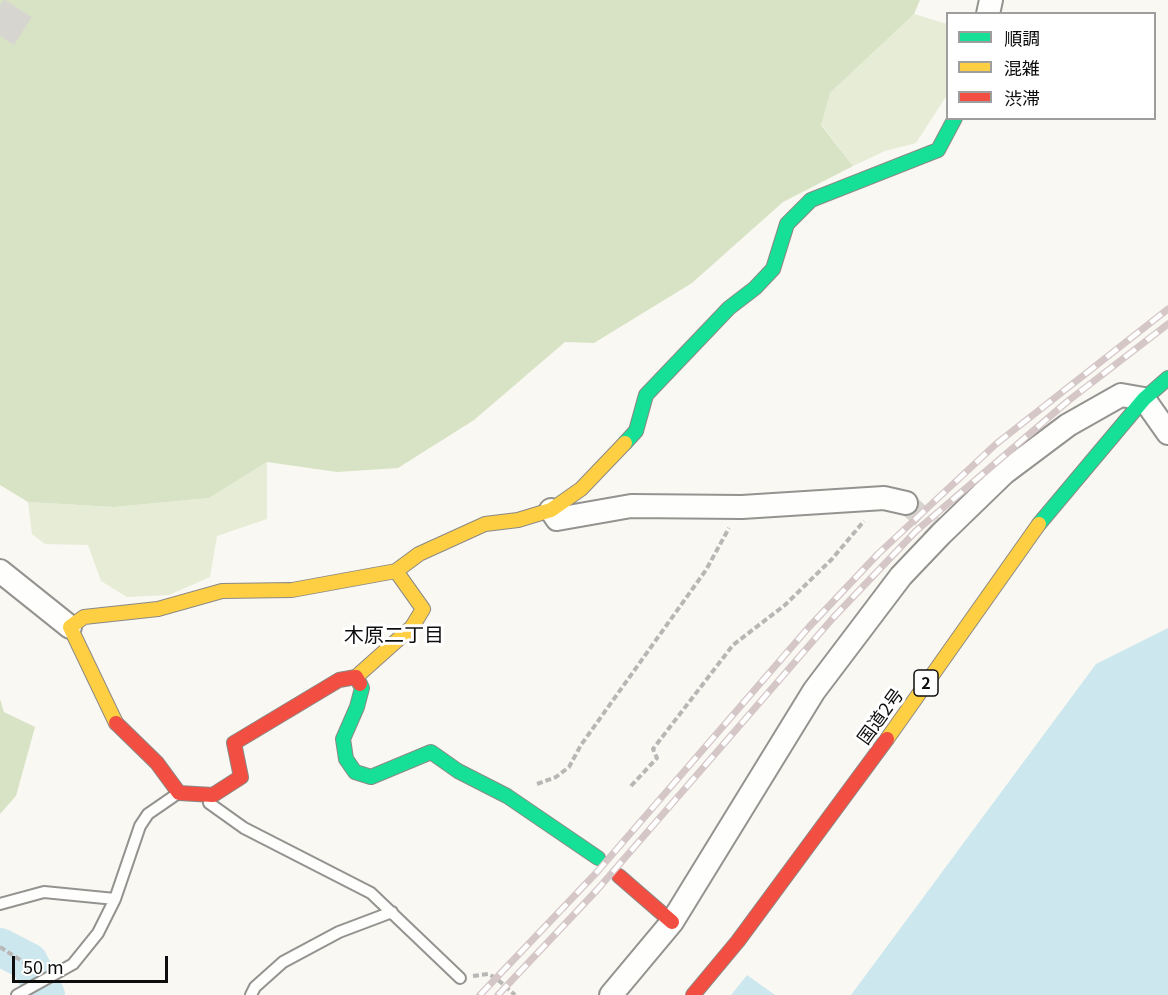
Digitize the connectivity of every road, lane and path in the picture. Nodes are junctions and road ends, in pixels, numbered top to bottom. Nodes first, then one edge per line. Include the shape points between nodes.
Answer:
1 (953, 120) edge
2 (1168, 378) edge
3 (1144, 399) junction
4 (1168, 432) edge
5 (884, 498) junction
6 (906, 504) tunnel mouth
7 (742, 507) junction
8 (551, 510) junction
9 (0, 571) edge
10 (396, 571) junction
11 (70, 627) junction
12 (356, 677) junction
13 (631, 786) dead end
14 (179, 793) junction
15 (507, 796) junction
16 (598, 858) dead end
17 (619, 876) dead end
18 (115, 899) junction
19 (0, 904) edge
20 (393, 912) junction
21 (672, 922) junction
22 (0, 947) edge
23 (460, 978) joint
24 (36, 985) junction
25 (17, 995) edge
26 (251, 995) edge
27 (515, 995) edge
28 (611, 995) edge
29 (693, 995) edge

1 - 8 main road via 938,150 811,200 787,224 772,269 646,395 636,431 581,489
2 - 3 main road, 国道2号 / 2
3 - 4 street
3 - 21 street via 1121,395 1068,425 1004,473 901,576 814,691
3 - 29 main road, 国道2号 / 2 via 1050,508 744,932
5 - 6 street
5 - 7 street
5 - 13 path via 785,605 733,645 653,749 657,758
7 - 8 street via 631,506 556,519
7 - 15 path via 706,570 569,767 556,777
8 - 10 main road via 485,524 419,554
9 - 11 street
10 - 11 main road via 292,590 222,591 158,609 84,617
10 - 12 main road via 423,609 412,627
11 - 14 main road via 118,728 157,762
12 - 14 main road via 339,680 234,743 241,777 213,795
12 - 15 main road via 362,688 343,739 346,759 355,772 371,777 431,752
14 - 18 lane via 148,814 140,826
14 - 20 lane via 215,805 244,828 371,893
15 - 16 main road
17 - 21 main road
18 - 19 lane via 44,892
18 - 24 lane via 98,933 73,964
20 - 23 lane
20 - 26 lane via 339,932 283,963
21 - 28 street
22 - 24 path via 25,963
23 - 27 path via 488,974
24 - 25 lane

